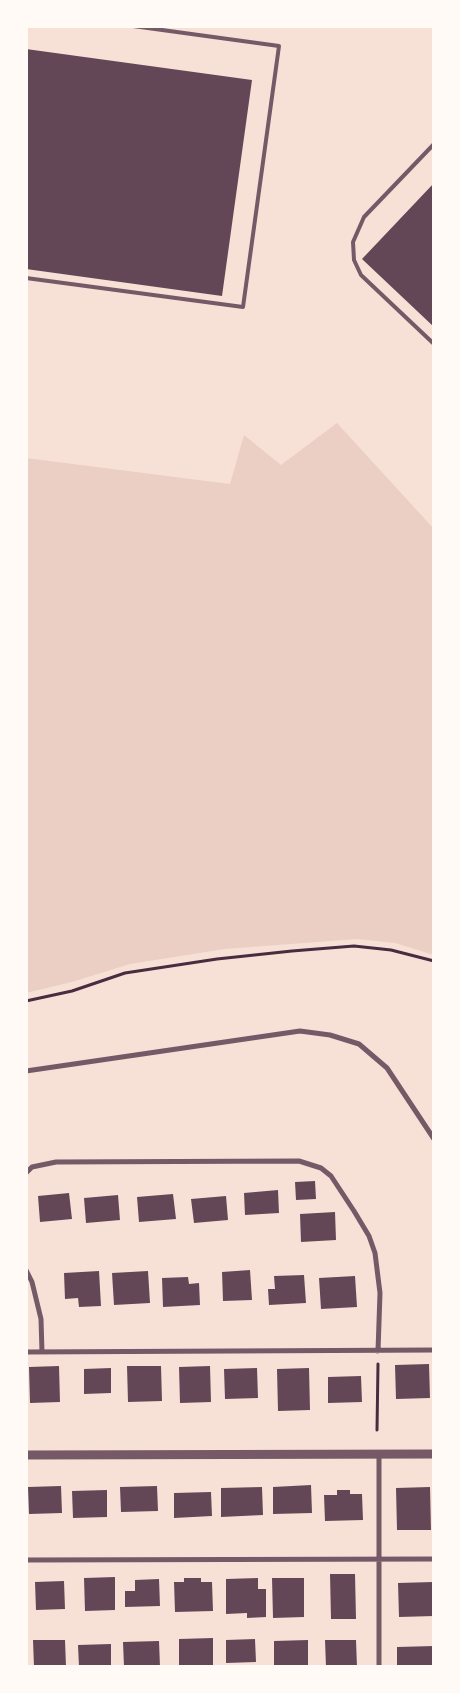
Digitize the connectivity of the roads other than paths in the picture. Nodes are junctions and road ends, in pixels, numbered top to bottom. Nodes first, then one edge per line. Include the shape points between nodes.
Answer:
1 (133, 26) edge
2 (434, 144) edge
3 (26, 278) edge
4 (434, 344) edge
5 (26, 1071) edge
6 (434, 1139) edge
7 (26, 1173) edge
8 (26, 1270) edge
9 (434, 1350) edge
10 (378, 1351) junction
11 (26, 1352) edge
12 (42, 1352) junction
13 (379, 1454) junction
14 (434, 1454) edge
15 (26, 1455) edge
16 (380, 1559) junction
17 (434, 1559) edge
18 (26, 1560) edge
19 (379, 1667) edge

1 - 3 lane via 278,46 243,307
2 - 4 lane via 364,218 358,228 353,251 361,275
5 - 6 street via 300,1031 330,1034 358,1044 387,1068
7 - 10 street via 32,1167 56,1162 299,1161 321,1168 331,1176 354,1211 375,1253 379,1286
8 - 12 street via 41,1319
9 - 10 street
10 - 12 street
11 - 12 street
13 - 14 street
13 - 15 street
13 - 16 street
16 - 17 street
16 - 18 street
16 - 19 street

